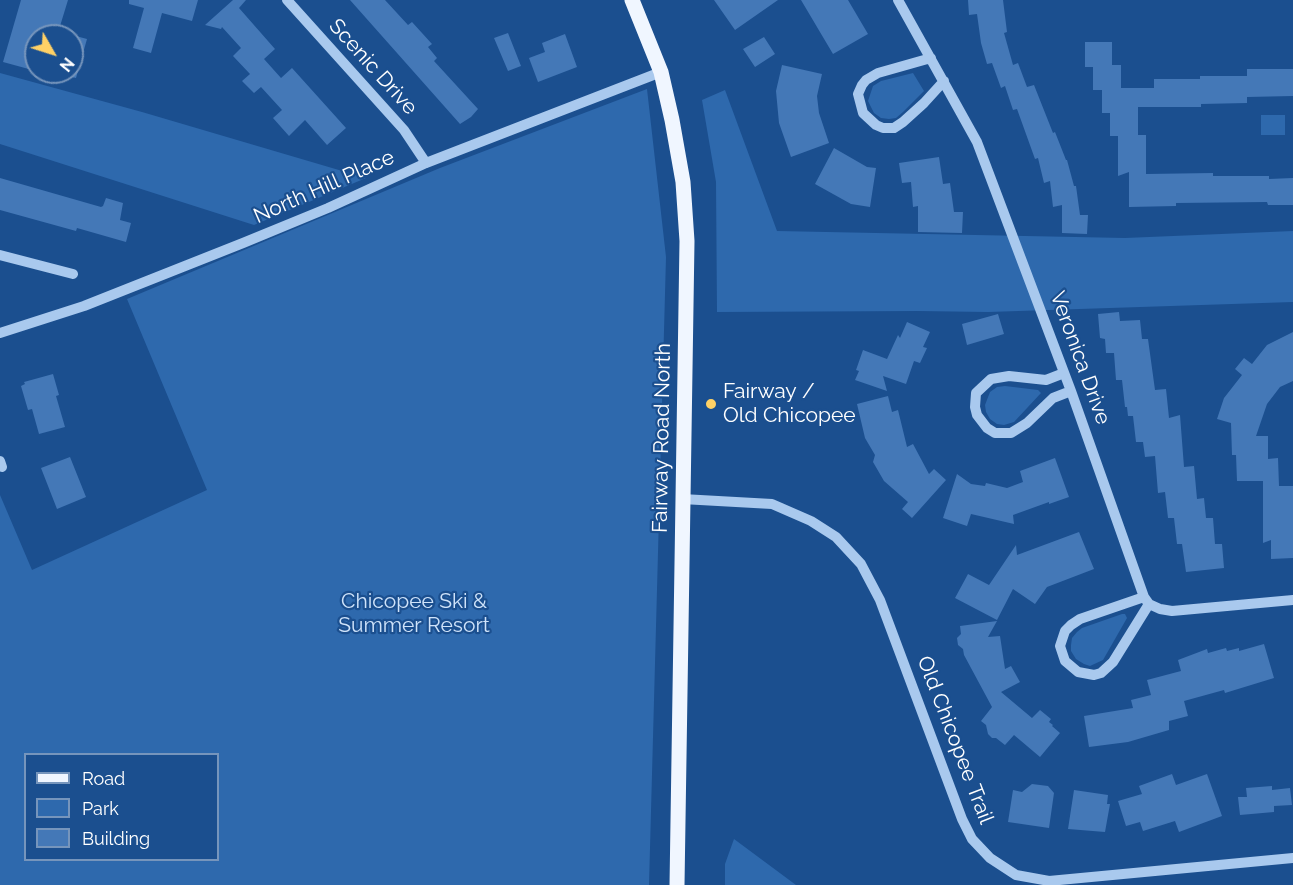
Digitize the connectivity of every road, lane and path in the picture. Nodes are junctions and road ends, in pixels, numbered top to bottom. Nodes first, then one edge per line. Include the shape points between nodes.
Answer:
1 (287, 0) edge
2 (632, 0) edge
3 (898, 0) edge
4 (931, 58) junction
5 (661, 72) junction
6 (944, 81) junction
7 (426, 162) junction
8 (0, 255) edge
9 (73, 274) dead end
10 (0, 333) edge
11 (1064, 373) junction
12 (1071, 391) junction
13 (681, 499) junction
14 (1146, 600) junction
15 (1293, 600) edge
16 (1293, 858) edge
17 (677, 885) edge

1 - 7 street, Scenic Drive via 404,130
2 - 5 main road, Fairway Road North
3 - 4 street, Veronica Drive
4 - 6 street, Veronica Drive
4 - 6 street via 878,73 867,80 858,94 863,113 876,125 894,128
5 - 7 street, North Hill Place
5 - 13 main road, Fairway Road North via 683,182 687,241
6 - 11 street, Veronica Drive via 977,142
7 - 10 street, North Hill Place via 243,243 84,306
8 - 9 street
11 - 12 street, Veronica Drive
11 - 12 street via 1046,380 1009,376 991,379 976,393 977,415 995,433 1011,433 1053,398
12 - 14 street, Veronica Drive
13 - 16 street, Old Chicopee Trail via 772,504 811,520 836,537 861,564 880,600 967,829 990,858 1016,874 1049,881
13 - 17 main road, Fairway Road North
14 - 14 street via 1071,625 1060,646 1065,661 1078,672 1101,672 1113,662
14 - 15 street via 1172,611

